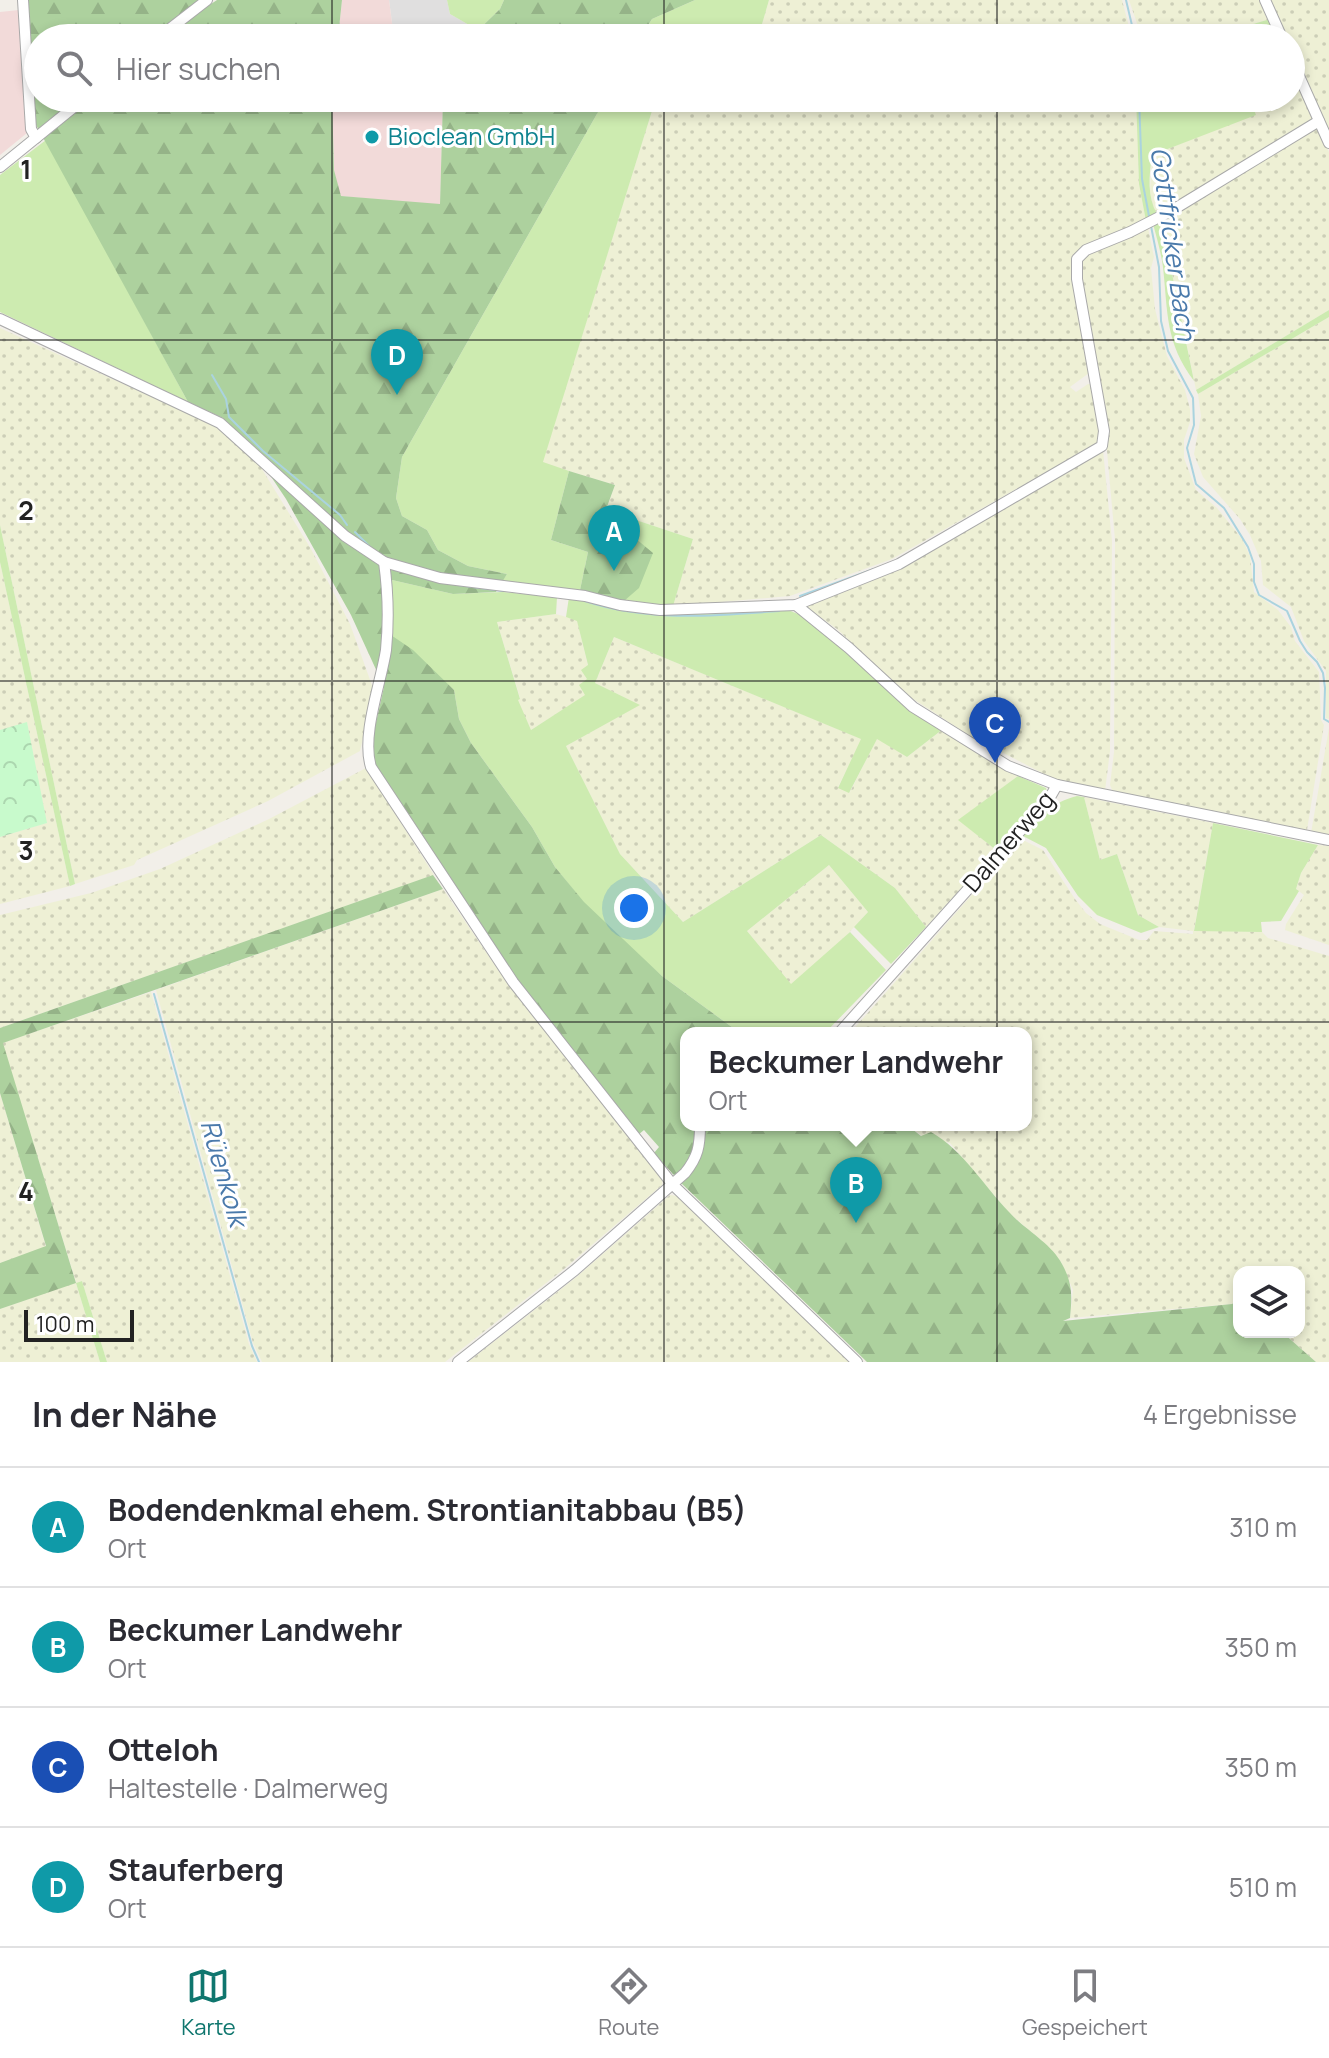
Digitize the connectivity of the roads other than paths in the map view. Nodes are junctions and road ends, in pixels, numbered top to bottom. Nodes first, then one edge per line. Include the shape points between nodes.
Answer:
1 (23, 0) edge
2 (207, 0) edge
3 (1265, 0) edge
4 (24, 24) edge
5 (176, 24) edge
6 (1276, 24) edge
7 (1305, 90) edge
8 (30, 112) edge
9 (68, 112) edge
10 (1319, 121) junction
11 (36, 138) junction
12 (1329, 143) edge
13 (0, 167) edge
14 (0, 319) edge
15 (384, 562) junction
16 (796, 605) junction
17 (1057, 785) junction
18 (1329, 840) edge
19 (844, 1027) edge
20 (700, 1131) edge
21 (673, 1185) junction
22 (458, 1362) edge
23 (857, 1362) edge

1 - 4 street
2 - 5 street
3 - 6 street
7 - 10 street
8 - 11 street
9 - 11 street
10 - 12 street
10 - 16 street via 1171,211 1077,259 1105,438 1102,446 899,564
11 - 13 street
14 - 15 street via 220,423 345,536
15 - 16 street via 440,578 660,610
15 - 21 street via 389,610 368,750 371,767 513,982
16 - 17 street via 913,707 997,761
17 - 18 street, Dalmerweg
17 - 19 street, Dalmerweg
20 - 21 street via 696,1160
21 - 22 street
21 - 23 street

